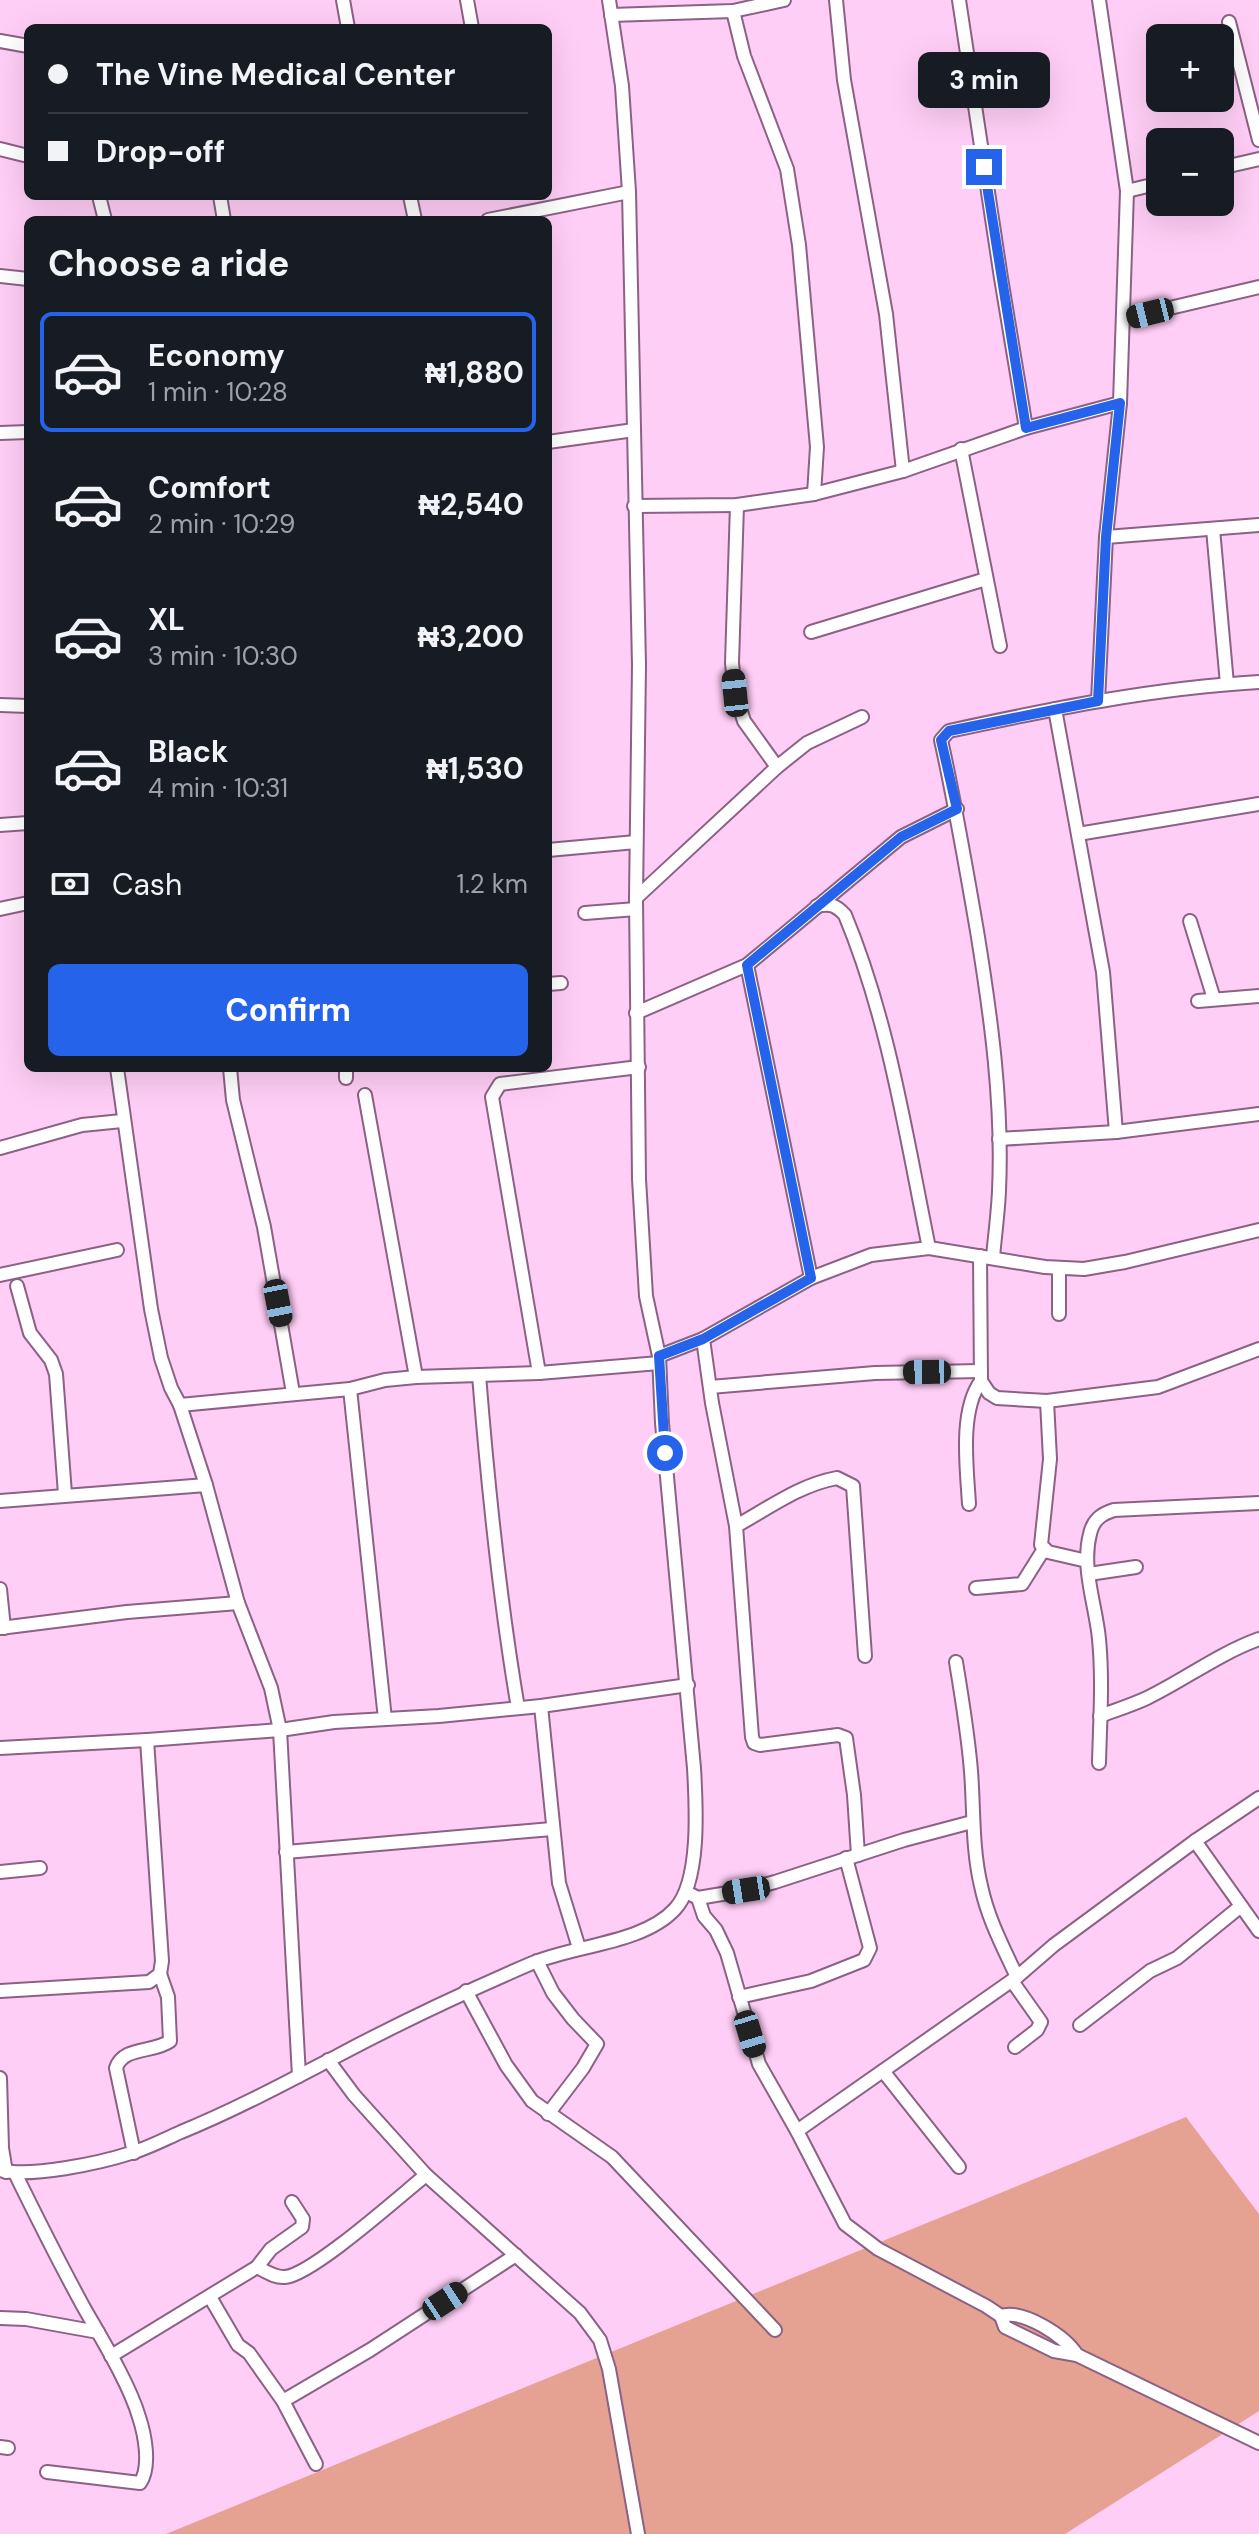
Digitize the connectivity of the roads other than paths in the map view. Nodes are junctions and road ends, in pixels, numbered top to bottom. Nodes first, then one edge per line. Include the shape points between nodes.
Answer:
1 (343, 0) edge
2 (467, 0) edge
3 (609, 0) edge
4 (784, 0) edge
5 (836, 0) edge
6 (959, 0) edge
7 (1099, 0) edge
8 (733, 11) junction
9 (611, 15) junction
10 (1229, 22) dead end
11 (347, 24) edge
12 (471, 24) edge
13 (0, 41) edge
14 (24, 45) edge
15 (1259, 140) edge
16 (0, 149) edge
17 (24, 155) edge
18 (1259, 159) edge
19 (1234, 165) edge
20 (1146, 186) edge
21 (1127, 191) junction
22 (629, 192) junction
23 (508, 216) edge
24 (0, 276) edge
25 (24, 279) edge
26 (1259, 287) edge
27 (1123, 319) junction
28 (1120, 403) junction
29 (1026, 428) junction
30 (634, 430) junction
31 (24, 432) edge
32 (0, 433) edge
33 (552, 441) edge
34 (961, 449) junction
35 (903, 471) junction
36 (814, 494) junction
37 (737, 505) junction
38 (634, 506) junction
39 (1259, 525) edge
40 (1213, 529) junction
41 (1106, 537) junction
42 (986, 579) junction
43 (811, 632) dead end
44 (1000, 646) dead end
45 (1259, 682) edge
46 (1227, 684) junction
47 (1098, 701) junction
48 (0, 705) edge
49 (24, 706) edge
50 (1055, 709) junction
51 (862, 717) dead end
52 (777, 767) junction
53 (1259, 804) edge
54 (957, 809) junction
55 (24, 823) edge
56 (0, 825) edge
57 (1078, 834) junction
58 (636, 842) junction
59 (552, 850) edge
60 (24, 904) edge
61 (636, 904) junction
62 (817, 906) junction
63 (0, 909) edge
64 (585, 913) dead end
65 (1190, 921) dead end
66 (747, 965) junction
67 (1259, 996) edge
68 (1214, 999) junction
69 (1198, 1001) dead end
70 (636, 1013) junction
71 (639, 1067) junction
72 (117, 1072) edge
73 (230, 1072) edge
74 (365, 1095) dead end
75 (1259, 1114) edge
76 (122, 1121) junction
77 (1116, 1132) junction
78 (999, 1139) junction
79 (0, 1148) edge
80 (1259, 1230) edge
81 (929, 1248) junction
82 (117, 1250) dead end
83 (986, 1256) junction
84 (1059, 1268) junction
85 (0, 1275) edge
86 (811, 1278) junction
87 (17, 1286) dead end
88 (1059, 1314) dead end
89 (703, 1339) junction
90 (1259, 1349) edge
91 (659, 1359) junction
92 (539, 1373) junction
93 (479, 1375) junction
94 (981, 1376) junction
95 (416, 1377) junction
96 (710, 1387) junction
97 (350, 1389) junction
98 (293, 1393) junction
99 (1047, 1401) junction
100 (180, 1405) junction
101 (206, 1485) junction
102 (65, 1494) junction
103 (0, 1501) edge
104 (1259, 1503) edge
105 (969, 1504) dead end
106 (736, 1526) junction
107 (1044, 1549) junction
108 (1136, 1567) dead end
109 (1088, 1568) junction
110 (976, 1588) dead end
111 (0, 1589) edge
112 (238, 1603) junction
113 (2, 1628) edge
114 (1259, 1639) edge
115 (865, 1656) dead end
116 (956, 1662) dead end
117 (688, 1685) junction
118 (541, 1706) junction
119 (518, 1708) junction
120 (1100, 1716) junction
121 (385, 1719) junction
122 (280, 1730) junction
123 (147, 1740) junction
124 (0, 1748) edge
125 (1099, 1763) dead end
126 (1259, 1798) edge
127 (972, 1822) junction
128 (552, 1829) junction
129 (1195, 1841) junction
130 (286, 1852) junction
131 (852, 1856) junction
132 (40, 1868) dead end
133 (0, 1872) edge
134 (692, 1895) junction
135 (1241, 1906) junction
136 (1259, 1931) edge
137 (579, 1948) junction
138 (537, 1961) junction
139 (160, 1974) junction
140 (1014, 1979) junction
141 (0, 1991) edge
142 (466, 1991) junction
143 (739, 1997) junction
144 (1080, 2025) dead end
145 (1015, 2047) dead end
146 (328, 2060) junction
147 (883, 2071) junction
148 (299, 2076) junction
149 (0, 2078) edge
150 (548, 2114) junction
151 (797, 2131) junction
152 (134, 2153) junction
153 (959, 2167) dead end
154 (7, 2172) edge
155 (426, 2175) junction
156 (292, 2202) dead end
157 (516, 2255) junction
158 (257, 2267) junction
159 (210, 2297) junction
160 (0, 2318) edge
161 (775, 2330) dead end
162 (98, 2332) junction
163 (111, 2356) junction
164 (283, 2401) junction
165 (1259, 2443) edge
166 (316, 2464) dead end
167 (47, 2472) dead end
168 (638, 2534) edge

1 - 11 street
2 - 12 street
3 - 9 street
4 - 8 street
5 - 35 street via 844,80 886,314
6 - 29 street
7 - 21 street
8 - 9 street
8 - 36 street via 744,56 787,169 817,447
9 - 22 street
10 - 15 street
13 - 14 street
16 - 17 street
18 - 19 street
20 - 21 street
21 - 27 street
22 - 23 street
22 - 30 street
24 - 25 street
26 - 27 street
27 - 28 street
28 - 29 street
28 - 41 street
29 - 34 street
30 - 33 street
30 - 38 street
31 - 32 street
34 - 35 street
34 - 42 street
35 - 36 street
36 - 37 street
37 - 38 street
37 - 52 street via 735,693 744,721
38 - 58 street via 639,665
39 - 40 street
40 - 41 street
40 - 46 street
41 - 47 street
42 - 43 street
42 - 44 street
45 - 46 street
46 - 47 street
47 - 50 street
48 - 49 street
50 - 54 street via 944,735
50 - 57 street
51 - 52 street via 807,743
52 - 61 street
53 - 57 street
54 - 62 street via 901,837
54 - 78 street via 989,1008
55 - 56 street
57 - 77 street via 1103,972
58 - 59 street
58 - 61 street
60 - 63 street
61 - 64 street
61 - 70 street
62 - 66 street
62 - 81 street via 837,907 845,915 873,993
65 - 68 street
66 - 70 street
66 - 86 street
67 - 68 street
68 - 69 street
70 - 71 street
71 - 91 street via 646,1296
71 - 92 street via 500,1084 492,1097
72 - 76 street
73 - 98 street
74 - 95 street
75 - 77 street
76 - 79 street via 82,1125
76 - 100 street via 161,1358
77 - 78 street
78 - 83 street via 999,1190
80 - 84 street via 1103,1267
81 - 83 street
81 - 86 street via 871,1255
82 - 85 street
83 - 84 street
83 - 94 street
84 - 88 street
86 - 89 street
87 - 102 street via 30,1333 56,1374
89 - 91 street
89 - 96 street
90 - 99 street via 1158,1387
91 - 92 street
91 - 117 street
92 - 93 street
93 - 95 street
93 - 119 street via 491,1519
94 - 96 street via 875,1373
94 - 99 street via 997,1398
94 - 105 street via 967,1430
95 - 97 street
96 - 106 street
97 - 98 street
97 - 121 street
98 - 100 street
99 - 107 street via 1050,1459 1040,1540
100 - 101 street
101 - 102 street
101 - 112 street
102 - 103 street
104 - 109 street via 1102,1514 1090,1534
106 - 115 street via 819,1481 837,1478 853,1486
106 - 131 street via 754,1743 844,1736 854,1795
107 - 109 street
107 - 110 street via 1022,1584
108 - 109 street
109 - 120 street via 1099,1640
111 - 113 street
112 - 113 street
112 - 122 street via 271,1688
114 - 120 street via 1149,1697
116 - 127 street
117 - 118 street
117 - 134 street via 697,1820
118 - 119 street
118 - 128 street
119 - 121 street
120 - 125 street
121 - 122 street
122 - 123 street
122 - 130 street
123 - 124 street
123 - 139 street
126 - 129 street
127 - 131 street
127 - 140 street via 987,1912
128 - 130 street
128 - 137 street via 559,1883
129 - 135 street
129 - 140 street
130 - 148 street
131 - 134 street via 746,1890
131 - 143 street via 869,1955 811,1981
132 - 133 street
134 - 137 street via 642,1931
134 - 143 street via 727,1953
135 - 136 street
135 - 144 street
137 - 138 street
138 - 142 street
138 - 150 street via 553,1993 597,2044
139 - 141 street via 149,1982
139 - 152 street via 168,1997 170,2041 125,2055 116,2068
140 - 145 street via 1041,2022
140 - 147 street
142 - 146 street
142 - 150 street via 506,2065
143 - 151 street via 759,2064
146 - 148 street
146 - 155 street
147 - 151 street
147 - 153 street
148 - 152 street
149 - 154 street
150 - 161 street via 612,2157
151 - 165 street via 851,2231 986,2306 1001,2316 1005,2327 1054,2351 1077,2355
152 - 154 street via 71,2167
154 - 162 street
155 - 157 street
155 - 158 street via 296,2275 277,2277
156 - 158 street via 302,2227 271,2249
157 - 164 street
157 - 168 street via 580,2313 600,2340
158 - 159 street
159 - 163 street
159 - 164 street via 238,2345
160 - 162 street
162 - 163 street
163 - 167 street via 139,2417 145,2476 140,2483
164 - 166 street

